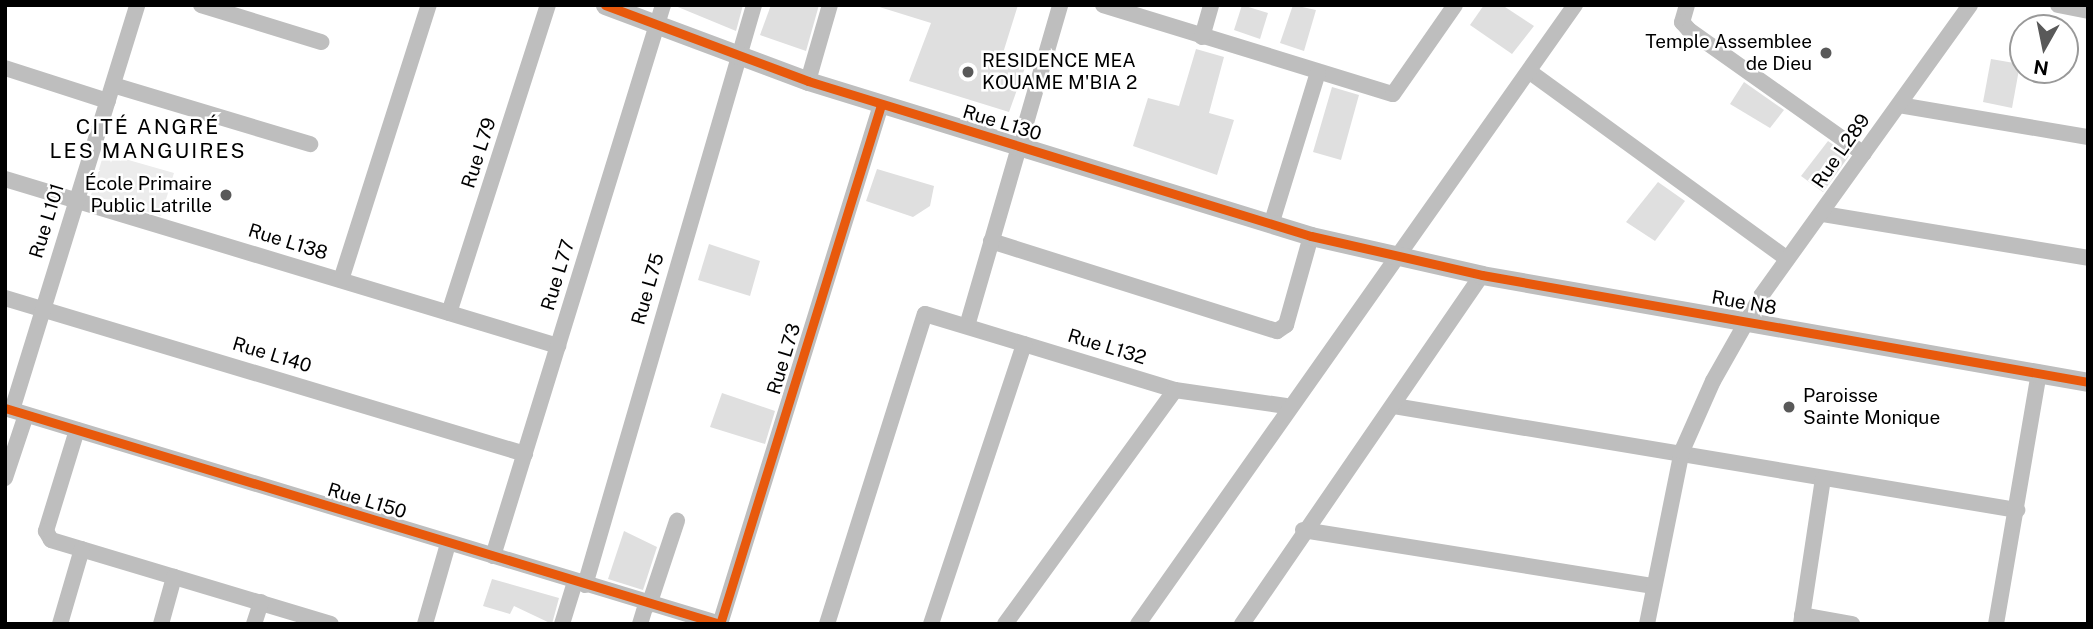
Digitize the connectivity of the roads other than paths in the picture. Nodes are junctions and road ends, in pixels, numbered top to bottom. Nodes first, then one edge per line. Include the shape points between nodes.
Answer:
1 (137, 5) edge
2 (201, 5) edge
3 (429, 5) edge
4 (548, 5) edge
5 (605, 5) edge
6 (663, 5) edge
7 (754, 5) edge
8 (830, 5) edge
9 (1060, 5) edge
10 (1103, 5) edge
11 (1211, 5) edge
12 (1455, 5) edge
13 (1575, 5) edge
14 (1687, 5) edge
15 (1949, 5) edge
16 (2058, 5) edge
17 (1966, 10) edge
18 (2088, 11) edge
19 (657, 26) junction
20 (1202, 37) junction
21 (321, 42) dead end
22 (736, 56) junction
23 (5, 68) edge
24 (1318, 72) junction
25 (1530, 72) junction
26 (808, 81) junction
27 (110, 93) junction
28 (881, 105) junction
29 (1899, 105) junction
30 (2088, 136) edge
31 (310, 144) dead end
32 (1018, 146) junction
33 (1864, 154) junction
34 (5, 180) edge
35 (75, 201) junction
36 (1823, 214) junction
37 (1270, 225) junction
38 (1311, 236) junction
39 (991, 241) junction
40 (1395, 257) junction
41 (2088, 258) edge
42 (1787, 259) junction
43 (1482, 275) junction
44 (341, 280) junction
45 (5, 298) edge
46 (43, 308) junction
47 (449, 313) junction
48 (1746, 321) junction
49 (967, 326) junction
50 (1024, 344) junction
51 (558, 346) junction
52 (2039, 373) junction
53 (2088, 382) edge
54 (1175, 390) junction
55 (1286, 406) junction
56 (1394, 406) junction
57 (14, 411) edge
58 (77, 430) junction
59 (1682, 452) junction
60 (525, 454) junction
61 (5, 478) edge
62 (1823, 479) junction
63 (2017, 510) junction
64 (677, 521) dead end
65 (1303, 530) junction
66 (448, 544) junction
67 (82, 548) junction
68 (493, 556) junction
69 (174, 577) junction
70 (580, 583) junction
71 (1654, 586) junction
72 (261, 603) junction
73 (648, 604) junction
74 (1802, 619) edge
75 (60, 624) edge
76 (160, 624) edge
77 (254, 624) edge
78 (331, 624) edge
79 (425, 624) edge
80 (562, 624) edge
81 (640, 624) edge
82 (720, 624) edge
83 (828, 624) edge
84 (932, 624) edge
85 (1005, 624) edge
86 (1138, 624) edge
87 (1242, 624) edge
88 (1647, 624) edge
89 (1852, 624) edge
90 (1996, 624) edge

1 - 27 street, Rue L101
2 - 21 street
3 - 44 street
4 - 47 street, Rue L79
5 - 19 street, Rue L130
6 - 19 street, Rue L77
7 - 22 street, Rue L75
8 - 26 street
9 - 32 street
10 - 20 street
11 - 20 street
12 - 24 street via 1396,94
13 - 25 street
14 - 33 street via 1682,22 1689,30
15 - 17 street
16 - 18 street
17 - 29 street, Rue L289
19 - 22 street, Rue L130
19 - 51 street, Rue L77
20 - 24 street
22 - 26 street, Rue L130
22 - 70 street, Rue L75
23 - 27 street
24 - 37 street
25 - 40 street
25 - 42 street
26 - 28 street, Rue L130
27 - 31 street
27 - 35 street, Rue L101
28 - 32 street, Rue L130
28 - 82 street, Rue L73
29 - 30 street
29 - 33 street, Rue L289
32 - 37 street, Rue L130
32 - 39 street
33 - 36 street, Rue L289
34 - 35 street, Rue L138
35 - 44 street, Rue L138
35 - 46 street, Rue L101
36 - 41 street
36 - 42 street, Rue L289
37 - 38 street, Rue L130
38 - 39 street via 1286,325 1277,331
38 - 40 street, Rue L130
39 - 49 street
40 - 43 street, Rue N8
40 - 55 street
42 - 48 street, Rue L289
43 - 48 street, Rue N8
43 - 56 street
44 - 47 street, Rue L138
45 - 46 street, Rue L140
46 - 57 street, Rue L101
46 - 60 street, Rue L140
47 - 51 street, Rue L138
48 - 52 street, Rue N8
48 - 59 street, Rue L289
49 - 50 street, Rue L132
49 - 83 street, Rue L132 via 929,314 922,318
50 - 54 street, Rue L132
50 - 84 street
51 - 60 street, Rue L77
52 - 53 street, Rue N8
52 - 63 street
54 - 55 street, Rue L132
54 - 85 street
55 - 86 street
56 - 59 street
56 - 65 street
57 - 58 street, Rue L150
57 - 61 street, Rue L101
58 - 66 street, Rue L150
58 - 67 street via 46,531 51,540
59 - 62 street
59 - 71 street, Rue L289
60 - 68 street, Rue L77
62 - 63 street
62 - 74 street
63 - 90 street
64 - 73 street
65 - 71 street
65 - 87 street
66 - 68 street, Rue L150
66 - 79 street
67 - 69 street
67 - 75 street
68 - 70 street, Rue L150
69 - 72 street
69 - 76 street
70 - 73 street, Rue L150
70 - 80 street, Rue L75
71 - 88 street, Rue L289
72 - 77 street
72 - 78 street
73 - 81 street
73 - 82 street, Rue L150
74 - 89 street

